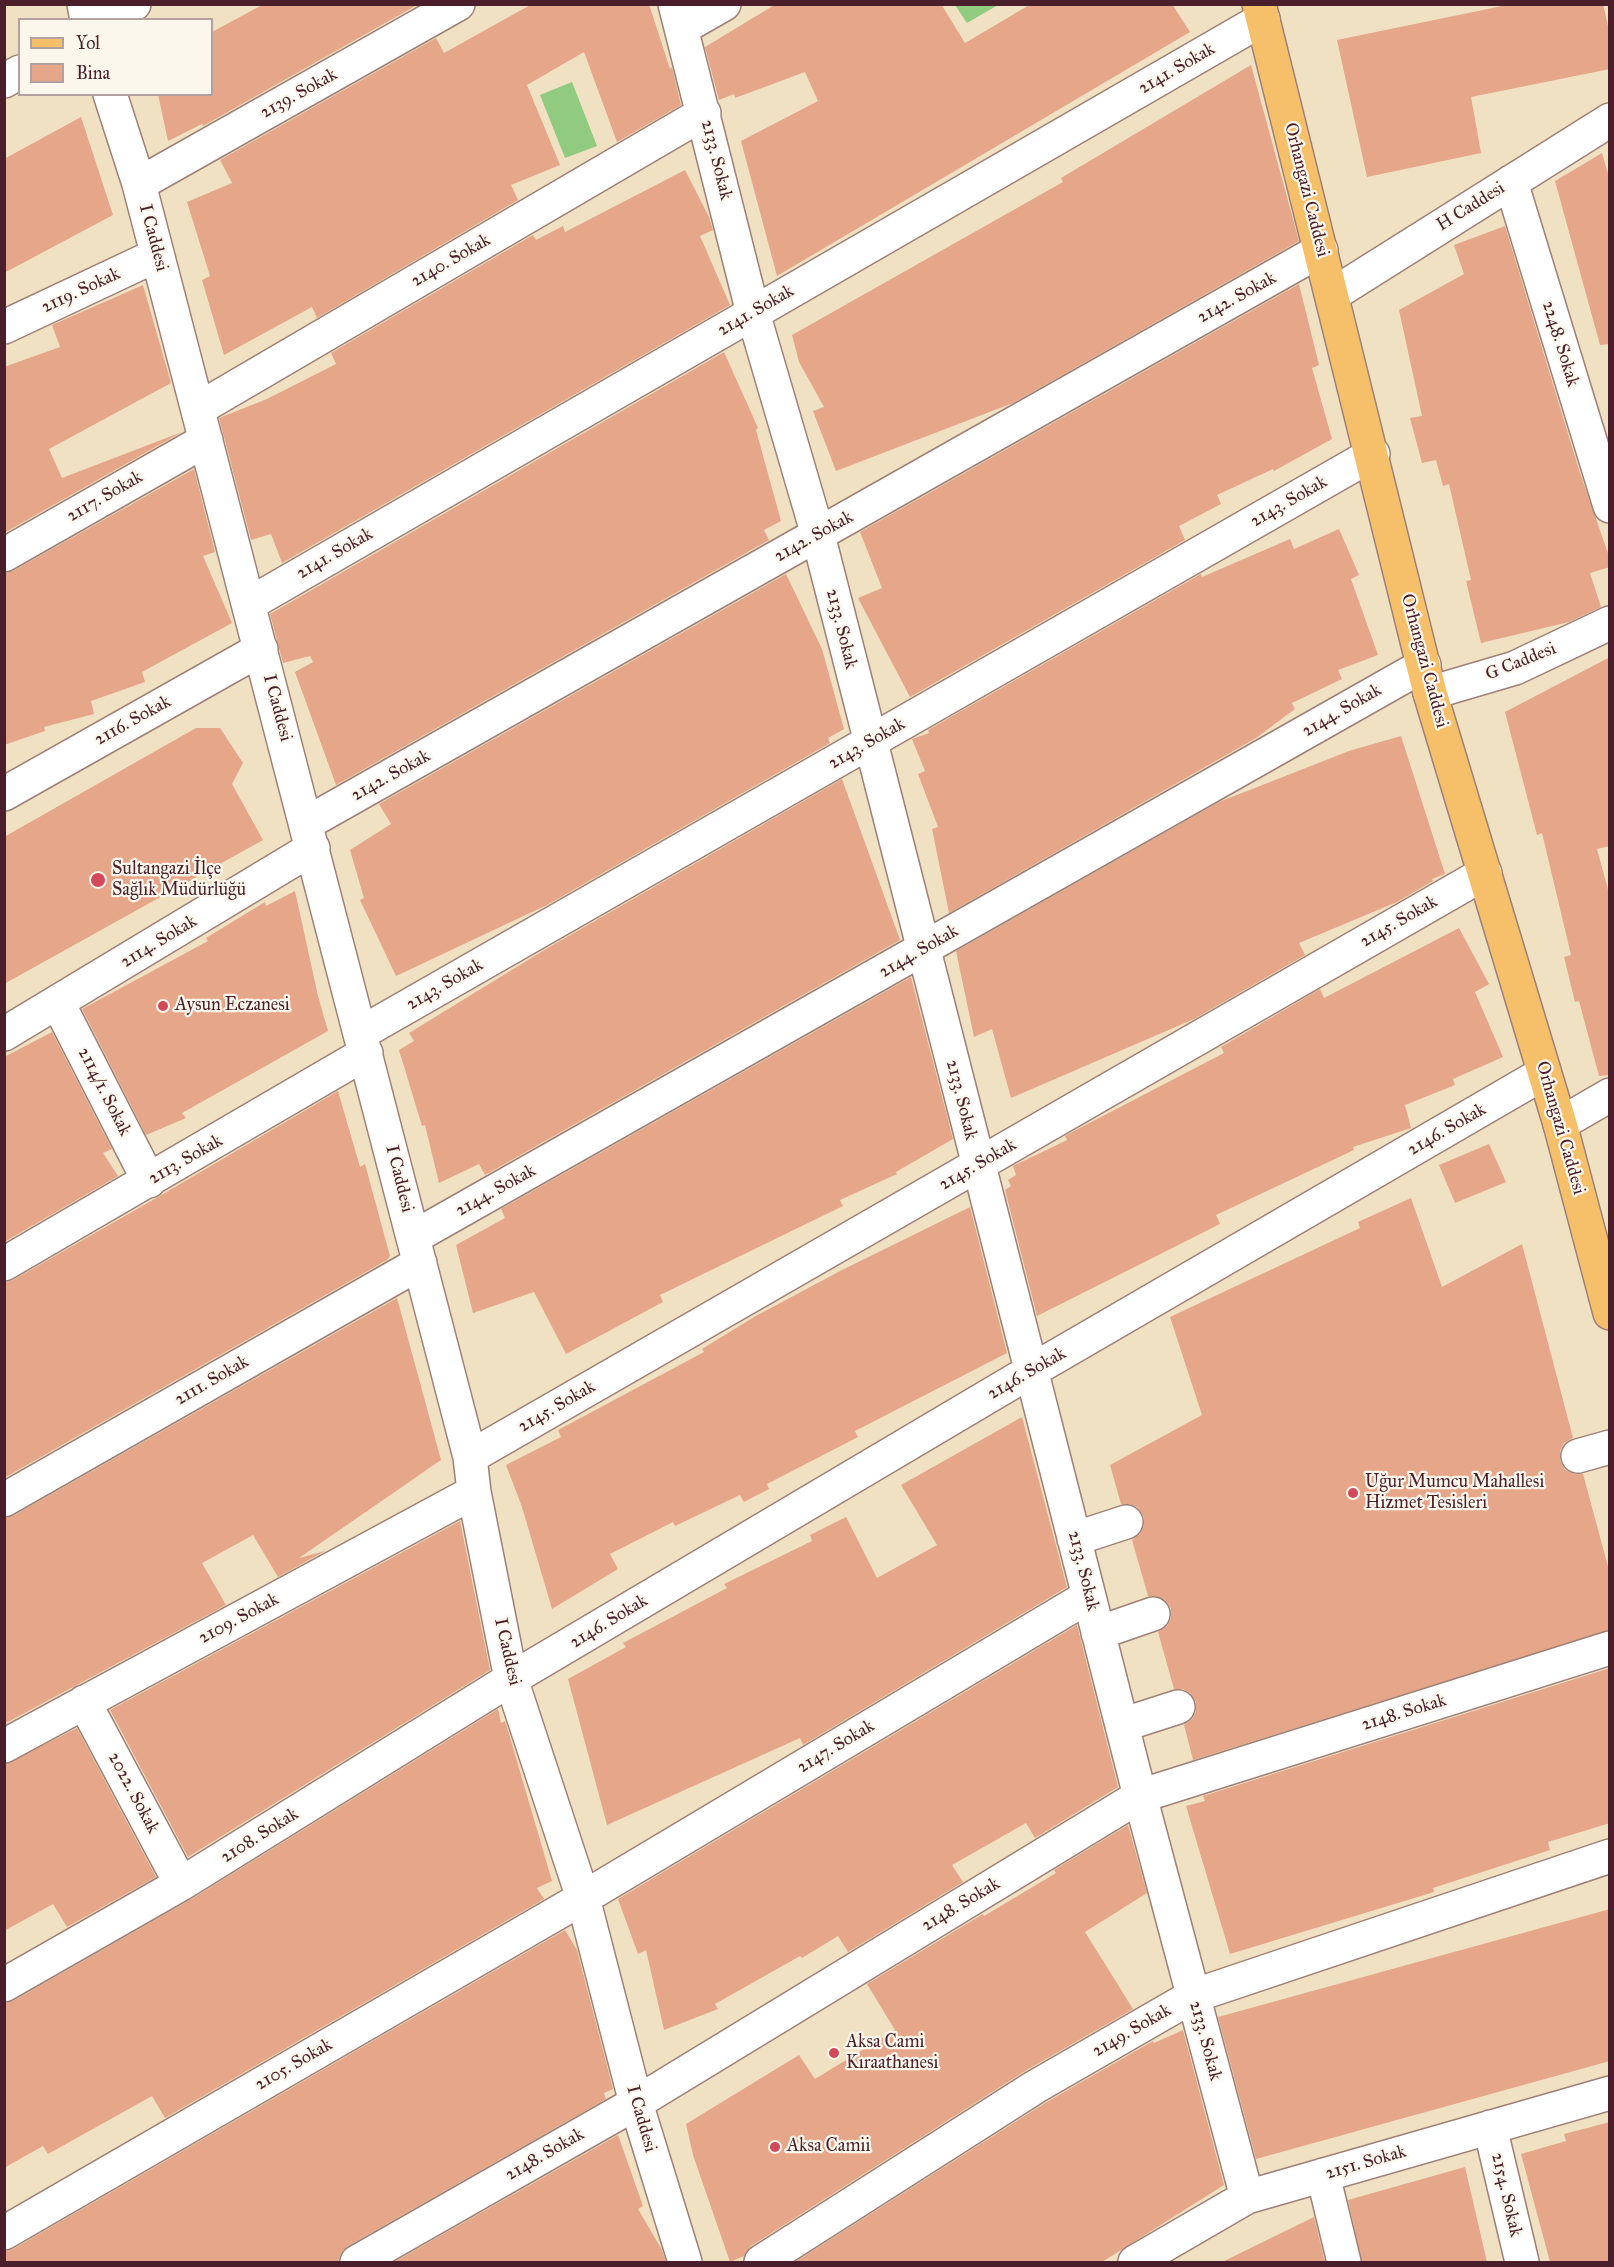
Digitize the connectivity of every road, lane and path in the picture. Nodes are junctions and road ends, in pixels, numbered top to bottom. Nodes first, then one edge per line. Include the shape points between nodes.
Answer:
1 (134, 4) edge
2 (458, 4) edge
3 (724, 4) edge
4 (1261, 12) edge
5 (678, 16) edge
6 (111, 18) edge
7 (18, 73) edge
8 (4, 81) edge
9 (111, 96) edge
10 (704, 113) junction
11 (1610, 120) edge
12 (1511, 182) junction
13 (139, 184) junction
14 (1321, 250) junction
15 (157, 255) junction
16 (1332, 295) junction
17 (753, 313) junction
18 (4, 327) edge
19 (202, 425) junction
20 (1373, 454) junction
21 (1610, 506) edge
22 (818, 535) junction
23 (4, 555) edge
24 (249, 604) junction
25 (1610, 623) edge
26 (261, 649) junction
27 (1427, 679) junction
28 (870, 742) junction
29 (4, 794) edge
30 (310, 836) junction
31 (1485, 873) junction
32 (922, 950) junction
33 (58, 1003) junction
34 (4, 1034) edge
35 (363, 1043) junction
36 (1545, 1073) junction
37 (1610, 1095) edge
38 (1560, 1124) junction
39 (978, 1165) junction
40 (149, 1181) junction
41 (417, 1250) junction
42 (4, 1264) edge
43 (1610, 1313) edge
44 (1031, 1371) junction
45 (1610, 1447) edge
46 (1578, 1456) dead end
47 (470, 1457) junction
48 (474, 1492) junction
49 (4, 1500) edge
50 (1126, 1522) dead end
51 (1074, 1539) junction
52 (1089, 1596) junction
53 (1153, 1614) dead end
54 (1098, 1633) junction
55 (1610, 1648) edge
56 (511, 1679) junction
57 (84, 1702) junction
58 (1179, 1707) dead end
59 (1122, 1725) junction
60 (4, 1746) edge
61 (1140, 1796) junction
62 (1610, 1856) edge
63 (181, 1884) junction
64 (583, 1898) junction
65 (4, 1985) edge
66 (1193, 1996) junction
67 (1610, 2093) edge
68 (636, 2103) junction
69 (1490, 2127) junction
70 (1323, 2175) junction
71 (1247, 2197) junction
72 (4, 2233) edge
73 (357, 2262) edge
74 (685, 2262) edge
75 (760, 2262) edge
76 (1135, 2262) edge
77 (1344, 2262) edge
78 (1522, 2262) edge

1 - 6 street
2 - 13 street, 2139. Sokak
3 - 5 street
4 - 14 main road, Orhangazi Caddesi
4 - 17 street, 2141. Sokak
5 - 10 street, 2133. Sokak
7 - 8 street
9 - 13 street, I Caddesi
10 - 17 street, 2133. Sokak
10 - 19 street, 2140. Sokak
11 - 12 street, H Caddesi
12 - 16 street, H Caddesi
12 - 21 street, 2248. Sokak
13 - 15 street, I Caddesi
14 - 16 main road, Orhangazi Caddesi
14 - 22 street, 2142. Sokak
15 - 18 street, 2119. Sokak
15 - 19 street, I Caddesi
16 - 20 main road, Orhangazi Caddesi
17 - 22 street, 2133. Sokak
17 - 24 street, 2141. Sokak
19 - 23 street, 2117. Sokak
19 - 24 street, I Caddesi
20 - 27 main road, Orhangazi Caddesi
20 - 28 street, 2143. Sokak
22 - 28 street, 2133. Sokak
22 - 30 street, 2142. Sokak
24 - 26 street, I Caddesi
25 - 27 street, G Caddesi via 1515,668
26 - 29 street, 2116. Sokak
26 - 30 street, I Caddesi
27 - 31 main road, Orhangazi Caddesi
27 - 32 street, 2144. Sokak
28 - 32 street, 2133. Sokak
28 - 35 street, 2143. Sokak
30 - 33 street, 2114. Sokak
30 - 35 street, I Caddesi
31 - 36 main road, Orhangazi Caddesi
31 - 39 street, 2145. Sokak
32 - 39 street, 2133. Sokak
32 - 41 street, 2144. Sokak
33 - 34 street, 2114. Sokak
33 - 40 street, 2114/1. Sokak
35 - 40 street, 2113. Sokak
35 - 41 street, I Caddesi
36 - 38 main road, Orhangazi Caddesi
36 - 44 street, 2146. Sokak
37 - 38 street
38 - 43 main road, Orhangazi Caddesi
39 - 44 street, 2133. Sokak
39 - 47 street, 2145. Sokak
40 - 42 street, 2113. Sokak
41 - 47 street, I Caddesi
41 - 49 street, 2111. Sokak
44 - 51 street, 2133. Sokak
44 - 56 street, 2146. Sokak
45 - 46 street
47 - 48 street, I Caddesi
48 - 56 street, I Caddesi
48 - 57 street, 2109. Sokak
50 - 51 street
51 - 52 street, 2133. Sokak
52 - 54 street, 2133. Sokak
52 - 64 street, 2147. Sokak
53 - 54 street
54 - 59 street, 2133. Sokak
55 - 61 street, 2148. Sokak
56 - 63 street, 2108. Sokak
56 - 64 street, I Caddesi
57 - 60 street, 2109. Sokak
57 - 63 street, 2022. Sokak
58 - 59 street
59 - 61 street, 2133. Sokak
61 - 66 street, 2133. Sokak
61 - 68 street, 2148. Sokak
62 - 66 street, 2149. Sokak
63 - 65 street, 2108. Sokak
64 - 68 street, I Caddesi
64 - 72 street, 2105. Sokak
66 - 71 street, 2133. Sokak
66 - 75 street, 2149. Sokak via 1035,2087
67 - 69 street, 2151. Sokak
68 - 73 street, 2148. Sokak
68 - 74 street, I Caddesi
69 - 70 street, 2151. Sokak
69 - 78 street, 2154. Sokak
70 - 71 street, 2151. Sokak
70 - 77 street
71 - 76 street, 2151. Sokak

